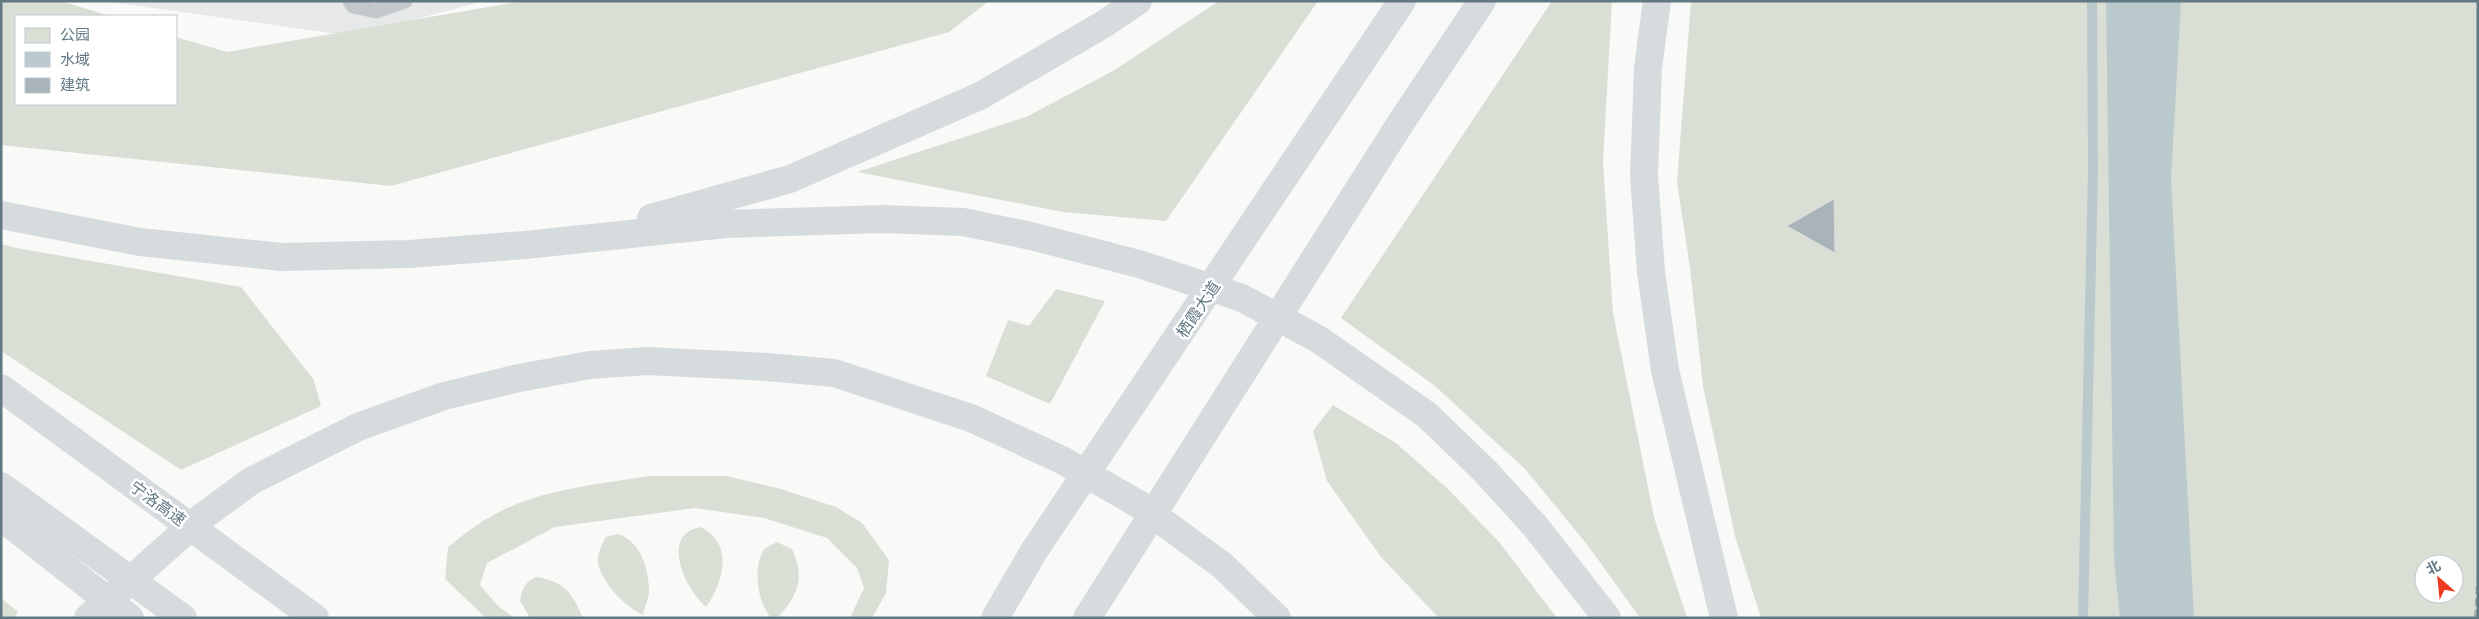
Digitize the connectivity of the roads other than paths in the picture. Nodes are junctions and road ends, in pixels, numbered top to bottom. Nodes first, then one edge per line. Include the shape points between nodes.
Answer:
1 (350, 1) edge
2 (405, 1) edge
3 (1138, 1) edge
4 (1402, 1) edge
5 (1482, 1) edge
6 (1657, 1) edge
7 (1, 215) edge
8 (525, 245) junction
9 (1, 388) edge
10 (1192, 450) junction
11 (1, 486) edge
12 (1, 517) edge
13 (1034, 551) junction
14 (310, 614) edge
15 (88, 618) edge
16 (130, 618) edge
17 (183, 618) edge
18 (985, 618) edge
19 (995, 618) edge
20 (1087, 618) edge
21 (1104, 618) edge
22 (1277, 618) edge
23 (1608, 618) edge
24 (1724, 618) edge

1 - 2 lane via 353,6 376,11
3 - 8 highway via 980,96 790,179 666,215
4 - 13 highway, 栖霞大道
5 - 10 highway
6 - 24 highway via 1648,68 1644,175 1651,272 1665,370
7 - 8 highway via 140,242 282,257 409,254
8 - 23 highway via 726,224 884,219 963,222 1139,264 1242,298 1318,339 1427,415 1485,471 1535,526
9 - 14 highway, 宁洛高速
10 - 20 highway
10 - 21 highway
11 - 17 highway
12 - 16 highway
13 - 18 highway
13 - 19 highway, 栖霞大道
15 - 22 highway via 198,520 252,481 358,426 444,396 519,378 590,365 647,361 767,366 834,373 971,418 1062,460 1140,505 1223,566

